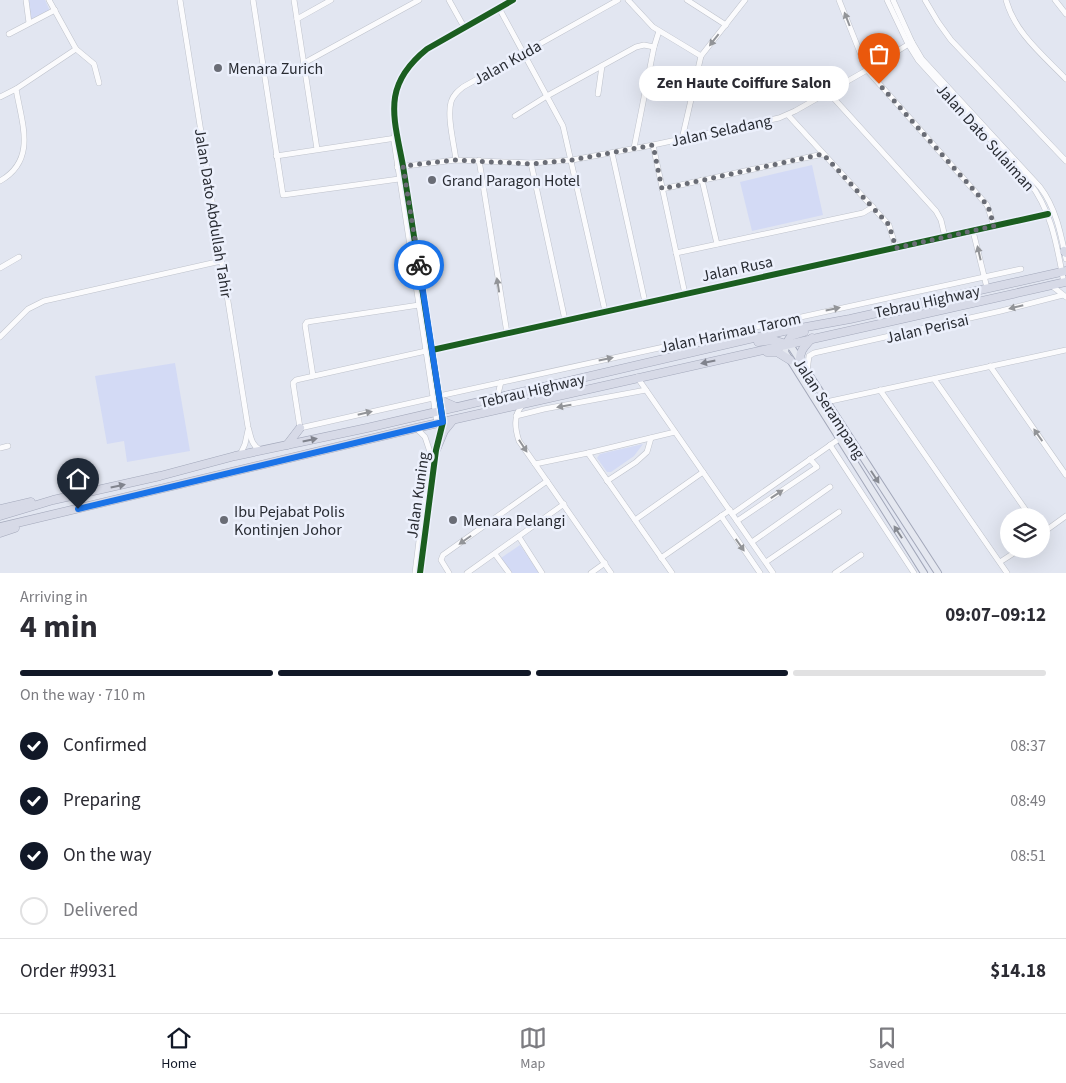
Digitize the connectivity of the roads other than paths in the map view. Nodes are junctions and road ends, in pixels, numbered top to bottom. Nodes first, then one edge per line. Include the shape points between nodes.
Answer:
1 (26, 0) edge
2 (49, 0) edge
3 (180, 0) edge
4 (253, 0) edge
5 (294, 0) edge
6 (331, 0) edge
7 (418, 0) edge
8 (449, 0) edge
9 (512, 0) edge
10 (618, 0) edge
11 (628, 0) edge
12 (687, 0) edge
13 (746, 0) edge
14 (839, 0) edge
15 (887, 0) edge
16 (892, 0) edge
17 (925, 0) edge
18 (1006, 0) edge
19 (1055, 0) edge
20 (499, 8) junction
21 (55, 10) junction
22 (1066, 14) edge
23 (297, 19) junction
24 (29, 23) junction
25 (726, 25) junction
26 (464, 27) junction
27 (659, 31) junction
28 (9, 34) dead end
29 (910, 43) junction
30 (654, 47) junction
31 (76, 49) junction
32 (523, 53) junction
33 (701, 56) junction
34 (304, 63) junction
35 (602, 66) junction
36 (867, 70) junction
37 (1066, 79) edge
38 (99, 83) dead end
39 (16, 89) junction
40 (828, 92) junction
41 (598, 94) dead end
42 (547, 96) junction
43 (0, 97) edge
44 (788, 115) junction
45 (515, 116) dead end
46 (396, 136) junction
47 (682, 139) junction
48 (653, 145) junction
49 (634, 148) junction
50 (317, 149) junction
51 (612, 153) junction
52 (823, 154) junction
53 (276, 156) junction
54 (456, 160) junction
55 (479, 160) junction
56 (572, 160) junction
57 (1066, 162) edge
58 (531, 164) junction
59 (400, 167) junction
60 (399, 179) junction
61 (702, 180) junction
62 (0, 181) edge
63 (662, 189) junction
64 (873, 207) junction
65 (1048, 214) junction
66 (994, 226) junction
67 (973, 231) junction
68 (945, 237) junction
69 (717, 244) junction
70 (896, 248) junction
71 (1065, 252) edge
72 (676, 253) junction
73 (19, 257) dead end
74 (222, 260) junction
75 (1066, 260) edge
76 (0, 268) edge
77 (1021, 269) dead end
78 (1064, 272) edge
79 (984, 276) junction
80 (1065, 283) edge
81 (1052, 286) junction
82 (987, 288) junction
83 (927, 289) junction
84 (685, 294) junction
85 (1064, 296) edge
86 (936, 300) junction
87 (645, 302) junction
88 (419, 305) junction
89 (605, 311) junction
90 (850, 319) junction
91 (565, 320) junction
92 (507, 333) junction
93 (0, 337) edge
94 (812, 338) junction
95 (786, 344) junction
96 (721, 346) junction
97 (429, 350) junction
98 (1066, 350) edge
99 (756, 352) junction
100 (790, 360) junction
101 (800, 362) junction
102 (990, 366) junction
103 (807, 373) junction
104 (313, 376) junction
105 (637, 377) junction
106 (934, 379) junction
107 (501, 382) junction
108 (646, 390) junction
109 (880, 390) junction
110 (437, 398) junction
111 (497, 398) junction
112 (826, 402) junction
113 (526, 403) junction
114 (456, 407) junction
115 (438, 411) junction
116 (516, 416) junction
117 (453, 420) junction
118 (440, 422) junction
119 (248, 427) junction
120 (300, 428) junction
121 (416, 428) junction
122 (675, 432) junction
123 (651, 438) junction
124 (839, 439) junction
125 (287, 445) junction
126 (830, 445) junction
127 (8, 446) dead end
128 (0, 448) edge
129 (262, 450) junction
130 (436, 450) junction
131 (588, 453) junction
132 (235, 456) junction
133 (810, 459) junction
134 (535, 464) junction
135 (703, 472) junction
136 (1066, 475) edge
137 (547, 481) junction
138 (608, 481) junction
139 (830, 487) dead end
140 (53, 500) junction
141 (564, 504) junction
142 (1024, 508) edge
143 (0, 510) edge
144 (731, 512) junction
145 (839, 512) dead end
146 (0, 516) edge
147 (721, 516) junction
148 (1066, 516) edge
149 (42, 518) junction
150 (635, 520) junction
151 (737, 521) junction
152 (0, 527) edge
153 (1050, 527) edge
154 (0, 533) edge
155 (519, 537) junction
156 (752, 542) junction
157 (495, 554) junction
158 (862, 555) dead end
159 (662, 558) junction
160 (1006, 558) edge
161 (766, 562) junction
162 (1000, 562) junction
163 (605, 564) junction
164 (415, 573) edge
165 (420, 573) edge
166 (449, 573) edge
167 (467, 573) edge
168 (508, 573) edge
169 (542, 573) edge
170 (591, 573) edge
171 (611, 573) edge
172 (672, 573) edge
173 (760, 573) edge
174 (773, 573) edge
175 (835, 573) edge
176 (914, 573) edge
177 (924, 573) edge
178 (938, 573) edge
179 (1007, 573) edge

1 - 24 street
2 - 21 street
3 - 74 street, Jalan Dato Abdullah Tahir
4 - 53 street
5 - 23 street
6 - 23 street
7 - 34 street
8 - 26 street
9 - 20 street
10 - 32 street, Jalan Kuda
11 - 27 street
12 - 25 street
13 - 25 street
36 -> 14 street
15 - 29 street, Jalan Dato Sulaiman
16 - 29 street, Jalan Dato Sulaiman
17 - 57 street via 951,40
18 - 37 street via 1020,31
19 - 22 street
20 - 26 street
20 - 32 street
21 - 24 street
21 - 31 street
23 - 34 street
24 - 28 street
25 -> 33 street
26 - 46 street via 426,49 403,73 394,97
27 - 30 street
27 - 33 street
29 - 36 street, Jalan Seladang
29 - 65 street, Jalan Dato Sulaiman via 927,71 1038,193
29 - 71 street, Jalan Dato Sulaiman via 929,68 1043,190
30 - 35 street via 640,45
30 - 49 street
31 - 38 street via 94,64
31 - 39 street
32 - 42 street
32 - 54 street, Jalan Kuda via 454,95 450,110
33 - 47 street
34 - 50 street
35 - 41 street
35 - 42 street
36 - 40 street, Jalan Seladang
36 - 66 street via 988,206
39 - 43 street
39 - 62 street via 24,154 16,169
40 - 44 street, Jalan Seladang
40 - 68 street via 936,211
42 - 45 street
42 - 56 street via 563,126
44 - 47 street, Jalan Seladang
44 - 52 street
46 - 50 street
46 - 59 street
47 - 48 street, Jalan Seladang
48 - 49 street, Jalan Seladang
48 - 63 street
49 - 51 street, Jalan Seladang
50 - 53 street
51 - 56 street, Jalan Seladang
51 - 87 street
52 - 61 street
52 - 64 street
53 - 60 street via 283,195 286,196
54 - 55 street, Jalan Seladang
54 - 59 street, Jalan Seladang
55 - 58 street, Jalan Seladang
92 -> 55 street
56 - 58 street, Jalan Seladang
56 - 89 street
58 - 91 street
59 - 60 street
59 - 97 street
60 - 88 street
61 - 63 street
61 - 69 street
63 - 72 street
64 - 69 street via 863,213
64 - 70 street via 889,225
65 - 66 street, Jalan Rusa
65 - 78 street, Jalan Dato Sulaiman
66 - 67 street, Jalan Rusa
67 - 68 street, Jalan Rusa
79 -> 67 street
68 - 70 street, Jalan Rusa
69 - 72 street
70 - 84 street, Jalan Rusa
71 - 75 street, Jalan Dato Sulaiman
72 - 84 street
73 - 76 street
74 - 93 street via 44,301 28,309
74 - 119 street, Jalan Dato Abdullah Tahir
77 - 79 street, Jalan Harimau Tarom
78 - 80 street, Jalan Dato Sulaiman
78 - 82 highway, Tebrau Highway
79 - 82 street
79 - 83 street, Jalan Harimau Tarom
80 - 81 highway, Tebrau Highway
81 - 85 street
81 - 94 highway, Tebrau Highway
82 - 86 highway, Tebrau Highway
83 - 86 street
107 -> 83 street, Jalan Harimau Tarom
84 - 87 street, Jalan Rusa
85 -> 103 street, Jalan Perisai via 814,353 809,356
86 - 90 highway, Tebrau Highway
87 - 89 street, Jalan Rusa
88 - 97 street
88 - 104 street via 307,322
89 - 91 street, Jalan Rusa
90 - 95 highway via 796,334
90 - 96 highway, Tebrau Highway
91 - 92 street, Jalan Rusa
92 - 97 street, Jalan Rusa
94 - 95 highway, Tebrau Highway
94 - 101 highway via 802,350
95 - 96 highway via 774,340
95 - 99 highway, Tebrau Highway
95 - 100 main road, Jalan Serampang via 785,352
95 - 101 main road, Jalan Serampang
96 - 111 highway, Tebrau Highway
97 - 104 street, Jalan Rusa
97 - 110 street
98 - 102 street
99 - 100 highway via 777,352
99 -> 105 highway, Tebrau Highway
100 - 124 main road, Jalan Serampang
101 - 103 main road, Jalan Serampang
102 - 106 street
136 -> 102 street
103 - 112 main road, Jalan Serampang
104 - 120 street, Jalan Rusa via 293,383
105 - 108 street
105 - 113 highway, Tebrau Highway
106 - 109 street
106 - 142 street
107 - 110 street, Jalan Harimau Tarom
107 - 111 street
108 -> 116 street
108 - 122 street
109 - 112 street
109 - 162 street
110 - 114 highway
110 - 115 street
120 -> 110 street, Jalan Harimau Tarom
111 - 114 highway, Tebrau Highway
112 -> 178 main road, Jalan Serampang
113 - 116 street
113 - 117 highway, Tebrau Highway
114 - 115 highway, Tebrau Highway
115 - 118 street
125 -> 115 highway, Tebrau Highway
116 -> 134 street via 516,434
117 - 118 highway, Tebrau Highway
117 - 130 highway
118 - 121 highway, Tebrau Highway
118 - 130 street, Jalan Kuning
119 - 129 street, Jalan Dato Abdullah Tahir via 254,445
119 - 132 street, Jalan Dato Abdullah Tahir via 243,450
120 - 125 highway
121 - 149 highway, Tebrau Highway
121 - 164 street, Jalan Kuning via 425,438 430,452
122 - 123 street
122 - 135 street
123 - 131 street
123 - 138 street via 647,452
124 - 126 street
177 -> 124 main road, Jalan Serampang
125 - 129 highway, Tebrau Highway
126 - 133 street
126 - 176 street, Jalan Serampang
127 - 128 street
129 - 132 highway, Tebrau Highway
130 - 165 street, Jalan Kuning
131 - 134 street
131 - 138 street
140 -> 132 highway, Tebrau Highway
133 - 144 street
151 -> 133 street via 817,467
134 - 137 street
135 - 144 street
135 - 150 street
137 - 141 street
137 -> 166 street via 443,556 442,563
138 - 150 street
139 - 156 street
140 - 143 highway
140 - 146 highway, Tebrau Highway
141 - 155 street
141 - 163 street
144 - 147 street
144 - 151 street
145 - 161 street
147 - 159 street
147 -> 173 street
148 - 153 street
149 - 152 highway, Tebrau Highway
149 - 154 highway
150 - 159 street
151 - 156 street
155 - 157 street
155 - 169 street
156 - 161 street
157 - 167 street
157 - 168 street
158 - 175 street
159 - 172 street
160 - 162 street
161 - 174 street
162 - 179 street
163 - 170 street
163 - 171 street

